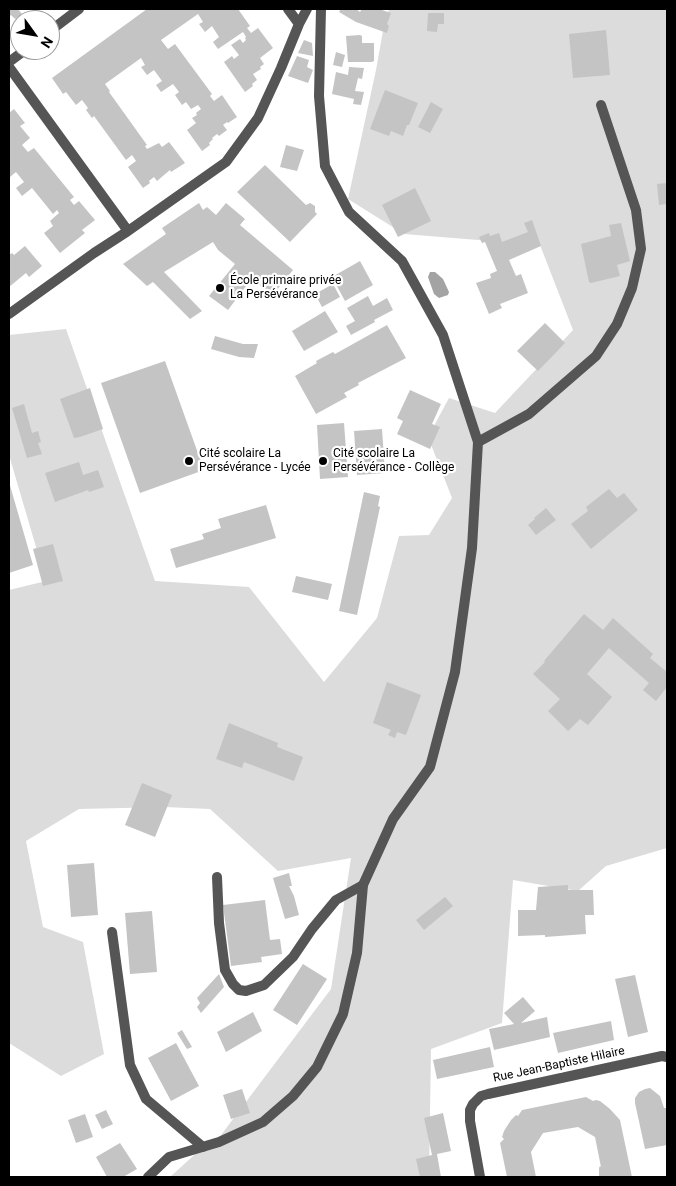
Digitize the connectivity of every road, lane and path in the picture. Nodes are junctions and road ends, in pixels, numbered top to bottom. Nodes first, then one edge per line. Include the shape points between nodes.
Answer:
1 (79, 9) edge
2 (288, 9) edge
3 (308, 9) edge
4 (321, 9) edge
5 (60, 23) edge
6 (299, 24) junction
7 (9, 67) edge
8 (601, 105) dead end
9 (128, 231) junction
10 (9, 314) edge
11 (478, 442) junction
12 (217, 877) dead end
13 (363, 886) junction
14 (112, 932) dead end
15 (667, 1057) edge
16 (204, 1147) junction
17 (148, 1177) edge
18 (480, 1177) edge

1 - 5 street
2 - 6 street
3 - 6 street
4 - 11 street via 319,96 325,166 349,212 402,261 443,335
6 - 9 street via 258,118 226,162
7 - 9 street
8 - 11 street via 636,210 641,249 632,288 617,324 596,356 529,414
9 - 10 street
11 - 13 street via 472,548 455,672 430,767 393,820
12 - 13 street via 225,970 239,990 246,991 264,985 293,957 336,900
13 - 16 street via 357,952 343,1014 317,1068 293,1096 263,1122
14 - 16 street via 130,1065 146,1099
15 - 18 street, Rue Jean-Baptiste Hilaire via 481,1096 470,1110
16 - 17 street via 169,1157

